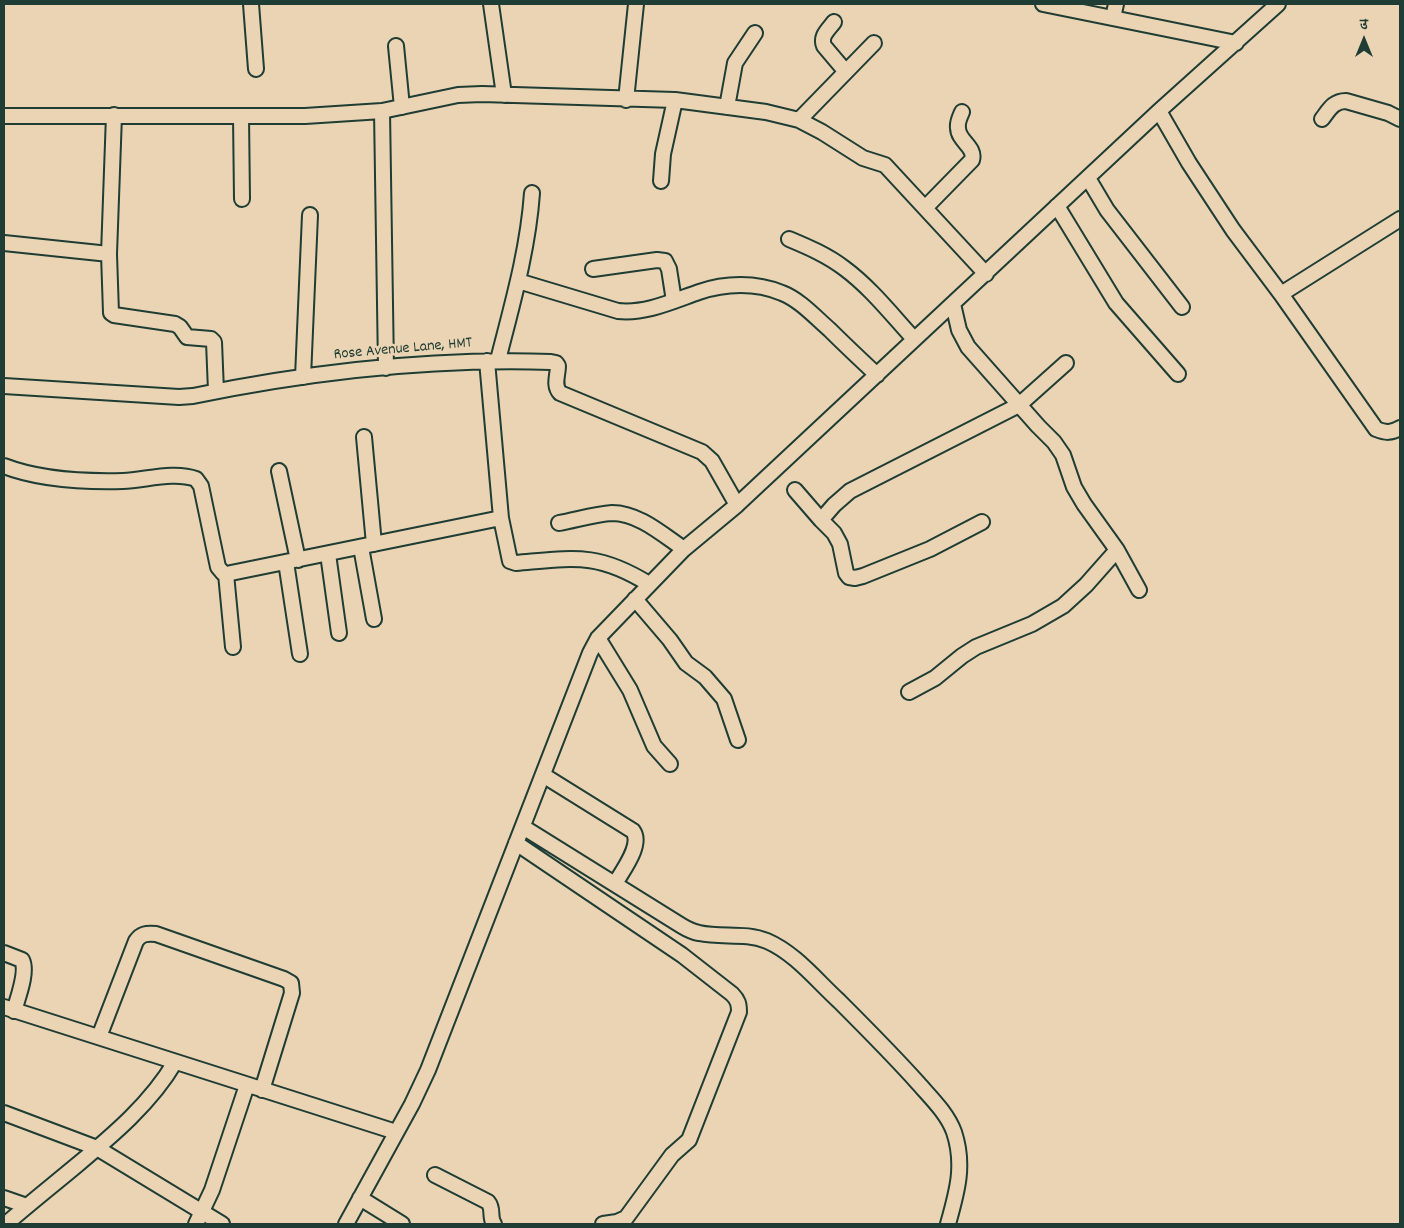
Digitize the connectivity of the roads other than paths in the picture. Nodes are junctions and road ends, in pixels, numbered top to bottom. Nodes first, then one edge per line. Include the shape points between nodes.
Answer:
1 (250, 4) edge
2 (491, 4) edge
3 (636, 4) edge
4 (1042, 4) edge
5 (1116, 4) edge
6 (1278, 4) edge
7 (1113, 18) junction
8 (834, 22) dead end
9 (755, 32) dead end
10 (874, 43) dead end
11 (1236, 43) junction
12 (396, 46) dead end
13 (256, 69) dead end
14 (846, 72) junction
15 (504, 95) junction
16 (626, 100) junction
17 (674, 100) junction
18 (402, 107) junction
19 (726, 107) junction
20 (382, 111) junction
21 (1159, 111) junction
22 (962, 112) dead end
23 (114, 115) junction
24 (4, 116) edge
25 (241, 116) junction
26 (1322, 119) dead end
27 (1400, 119) edge
28 (799, 120) junction
29 (1088, 178) junction
30 (660, 182) dead end
31 (532, 193) dead end
32 (242, 199) dead end
33 (1057, 206) junction
34 (925, 208) junction
35 (310, 215) dead end
36 (1400, 219) edge
37 (789, 239) dead end
38 (4, 243) edge
39 (110, 254) junction
40 (593, 269) dead end
41 (986, 274) junction
42 (518, 281) junction
43 (1281, 294) junction
44 (674, 301) junction
45 (953, 304) junction
46 (1182, 307) dead end
47 (914, 339) junction
48 (492, 361) junction
49 (1066, 363) dead end
50 (386, 368) junction
51 (1178, 374) dead end
52 (877, 375) junction
53 (303, 377) junction
54 (4, 386) edge
55 (216, 392) junction
56 (1019, 405) junction
57 (1400, 428) edge
58 (364, 437) dead end
59 (4, 466) edge
60 (279, 471) dead end
61 (795, 490) dead end
62 (736, 505) junction
63 (501, 518) junction
64 (821, 520) junction
65 (982, 522) dead end
66 (559, 523) dead end
67 (368, 546) junction
68 (684, 549) junction
69 (1117, 550) junction
70 (328, 554) junction
71 (292, 561) junction
72 (226, 574) junction
73 (649, 584) junction
74 (1139, 590) dead end
75 (635, 599) junction
76 (374, 619) dead end
77 (339, 633) dead end
78 (598, 638) junction
79 (233, 647) dead end
80 (300, 654) dead end
81 (908, 692) dead end
82 (738, 740) dead end
83 (670, 764) dead end
84 (543, 775) junction
85 (523, 827) junction
86 (516, 843) junction
87 (615, 884) junction
88 (4, 953) edge
89 (9, 1009) edge
90 (99, 1038) junction
91 (175, 1062) junction
92 (246, 1085) junction
93 (262, 1090) junction
94 (4, 1113) edge
95 (396, 1132) junction
96 (97, 1148) junction
97 (435, 1175) dead end
98 (4, 1198) edge
99 (360, 1198) junction
100 (27, 1206) junction
101 (203, 1211) junction
102 (624, 1221) edge
103 (6, 1224) edge
104 (196, 1224) edge
105 (222, 1224) edge
106 (346, 1224) edge
107 (402, 1224) edge
108 (494, 1224) edge
109 (603, 1224) edge
110 (948, 1224) edge

1 - 13 street
2 - 15 street
3 - 16 street
4 - 7 street
5 - 7 street
6 - 11 street
7 - 11 street
8 - 14 street via 822,42
9 - 19 street via 735,63
10 - 14 street
11 - 21 street
12 - 18 street
14 - 28 street
15 - 16 street
15 - 18 street via 458,96
16 - 17 street
17 - 19 street
17 - 30 street
18 - 20 street
19 - 28 street
20 - 25 street
20 - 50 street
21 - 29 street
21 - 43 street via 1189,163
22 - 34 street via 958,129 972,151 972,160
23 - 24 street
23 - 25 street
23 - 39 street
25 - 32 street
26 - 27 street via 1338,101
28 - 34 street via 862,158 885,165
29 - 33 street
29 - 46 street via 1107,210
31 - 42 street via 528,235
33 - 41 street
33 - 51 street via 1116,303
34 - 41 street
35 - 53 street
36 - 43 street
37 - 47 street via 844,268
38 - 39 street
39 - 55 street via 112,314 175,324 187,337 211,339 214,342
40 - 44 street via 666,261
41 - 45 street
42 - 44 street via 618,311 637,311
42 - 48 street
43 - 57 street via 1376,429 1384,433
44 - 52 street via 729,286 755,285 782,293 806,308
45 - 47 street
45 - 56 street via 959,330 968,347
47 - 52 street
48 - 50 street, Rose Avenue Lane, HMT
48 - 62 street, Rose Avenue Lane, HMT via 556,363 556,389 560,393 702,452 712,461
48 - 63 street
49 - 56 street
50 - 53 street, Rose Avenue Lane, HMT
52 - 62 street
53 - 55 street, Rose Avenue Lane, HMT
54 - 55 street, Rose Avenue Lane, HMT via 165,397
56 - 64 street via 850,491
56 - 69 street via 1063,455 1074,487
58 - 67 street
59 - 72 street via 50,477 87,480 124,481 180,476 196,479 201,486 218,567
60 - 71 street
61 - 64 street
62 - 68 street
63 - 67 street
63 - 73 street via 512,562 592,559 620,567
64 - 65 street via 834,533 840,544 846,573 854,578 930,549
66 - 68 street via 614,513 640,520
67 - 70 street
67 - 76 street
68 - 73 street
69 - 74 street
69 - 81 street via 1063,606 1032,624 976,647 935,678
70 - 71 street
70 - 77 street
71 - 72 street
71 - 80 street
72 - 79 street
73 - 75 street
75 - 78 street
75 - 82 street via 686,663 720,693
78 - 83 street via 630,690 654,746
78 - 84 street
84 - 85 street
84 - 87 street via 633,831 637,842
85 - 86 street
85 - 87 street
86 - 95 street via 428,1070
86 - 102 street via 682,955 738,1000 739,1012 689,1140 672,1155
87 - 110 street via 698,933 751,936 768,941 788,953 882,1042 941,1108 953,1130 960,1154 959,1177
88 - 89 street via 22,960 24,964 24,972
89 - 90 street
90 - 91 street
90 - 93 street via 136,941 140,935 156,934 291,983 292,993
91 - 92 street
91 - 96 street via 156,1090
92 - 93 street
92 - 101 street
93 - 95 street
94 - 96 street
95 - 99 street
96 - 100 street
96 - 101 street
97 - 108 street via 488,1202
98 - 100 street
99 - 106 street
99 - 107 street
100 - 103 street
101 - 104 street
101 - 105 street
102 - 109 street

